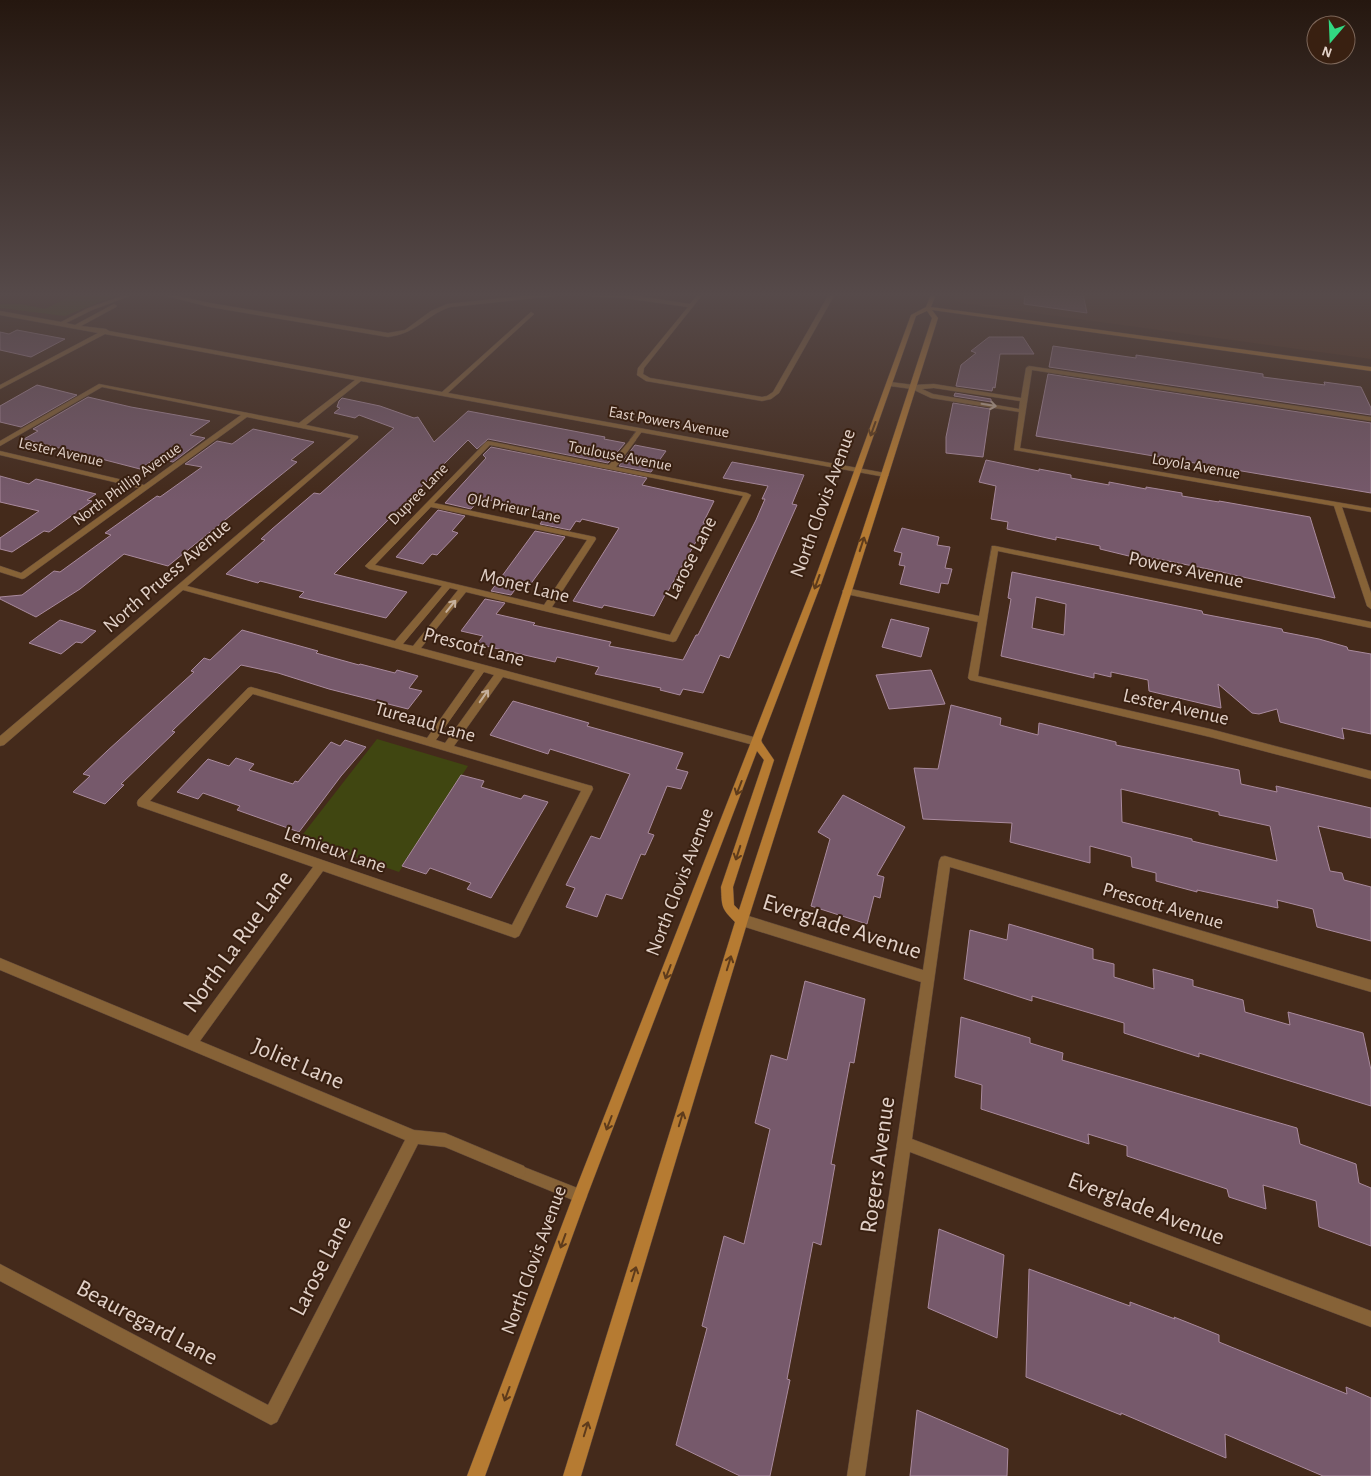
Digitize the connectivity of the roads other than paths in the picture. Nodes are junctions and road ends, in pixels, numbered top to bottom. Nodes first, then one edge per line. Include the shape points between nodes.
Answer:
1 (46, 363) edge
2 (275, 363) edge
3 (477, 363) edge
4 (645, 363) edge
5 (793, 363) edge
6 (897, 363) edge
7 (922, 363) edge
8 (1327, 363) edge
9 (1371, 369) edge
10 (360, 379) junction
11 (890, 384) junction
12 (0, 387) edge
13 (914, 388) junction
14 (443, 394) junction
15 (1024, 400) junction
16 (1022, 411) junction
17 (247, 414) junction
18 (1371, 419) edge
19 (300, 425) junction
20 (640, 430) junction
21 (633, 440) joint
22 (488, 443) joint
23 (0, 444) edge
24 (0, 453) edge
25 (611, 468) junction
26 (858, 470) junction
27 (885, 475) junction
28 (145, 487) junction
29 (747, 495) joint
30 (429, 504) junction
31 (1338, 504) junction
32 (1371, 510) edge
33 (369, 566) joint
34 (0, 569) edge
35 (448, 585) junction
36 (181, 587) junction
37 (464, 589) junction
38 (846, 591) junction
39 (1371, 606) edge
40 (546, 609) junction
41 (982, 620) junction
42 (1371, 626) edge
43 (673, 640) joint
44 (398, 644) junction
45 (416, 649) junction
46 (482, 667) junction
47 (500, 672) junction
48 (2, 738) edge
49 (429, 742) junction
50 (757, 742) junction
51 (448, 747) junction
52 (1371, 775) edge
53 (142, 803) joint
54 (945, 861) joint
55 (321, 865) junction
56 (742, 920) junction
57 (515, 932) joint
58 (0, 964) edge
59 (928, 978) junction
60 (1371, 986) edge
61 (190, 1044) junction
62 (414, 1137) junction
63 (904, 1143) junction
64 (519, 1170) joint
65 (580, 1196) junction
66 (0, 1272) edge
67 (1371, 1319) edge
68 (271, 1416) joint
69 (476, 1476) edge
70 (572, 1476) edge
71 (856, 1476) edge

1 - 12 street
2 - 10 street, East Powers Avenue
3 - 14 street
4 - 5 street via 640,375 648,380 754,398 769,398 776,392
6 - 11 main road, North Clovis Avenue
7 - 13 main road, North Clovis Avenue
8 - 9 main road
10 - 14 street, East Powers Avenue
10 - 19 street
11 - 13 street
11 -> 26 main road, North Clovis Avenue
13 - 15 street via 934,386
13 -> 16 street via 931,396
13 - 27 main road, North Clovis Avenue
14 - 20 street, East Powers Avenue
15 - 16 street
15 - 18 street via 1029,368
16 - 31 street, Loyola Avenue via 1016,449
17 - 19 street
17 - 23 street via 101,385
17 - 28 street, North Phillip Avenue
19 - 36 street, North Pruess Avenue via 356,437
20 - 21 lane
20 - 26 street, East Powers Avenue
21 - 25 street
22 - 25 street, Toulouse Avenue
22 - 30 street, Dupree Lane
24 - 28 street, Lester Avenue
25 - 29 street, Toulouse Avenue
26 - 27 street, East Powers Avenue
26 -> 50 main road, North Clovis Avenue
38 -> 27 main road, North Clovis Avenue
28 - 34 street, North Phillip Avenue via 22,576
29 - 43 street, Larose Lane
30 - 33 street, Dupree Lane
30 - 40 street, Old Prieur Lane via 592,539
31 - 32 street, Loyola Avenue
31 - 39 street
33 - 35 street, Monet Lane
35 - 37 street, Monet Lane
35 - 44 street
36 - 44 street, Prescott Lane
36 - 48 street, North Pruess Avenue
37 - 40 street, Monet Lane
45 -> 37 street
38 - 41 street
38 - 56 main road, North Clovis Avenue
40 - 43 street, Monet Lane
41 - 42 street, Powers Avenue via 994,548
41 - 52 street, Lester Avenue via 972,678 1210,732
44 - 45 street, Prescott Lane
45 - 46 street, Prescott Lane
46 - 47 street, Prescott Lane
46 - 49 street
47 - 50 street, Prescott Lane
51 -> 47 street
49 - 51 street, Tureaud Lane
49 - 53 street, Tureaud Lane via 252,690
50 -> 56 main road via 768,760 727,887 728,907
50 -> 65 main road, North Clovis Avenue
51 - 57 street, Tureaud Lane via 588,789
53 - 55 street, Lemieux Lane
54 - 59 street, Rogers Avenue
54 - 60 street, Prescott Avenue
55 - 57 street, Lemieux Lane
55 - 61 street, North La Rue Lane
56 - 59 street, Everglade Avenue
70 -> 56 main road, North Clovis Avenue
58 - 61 street, Joliet Lane
59 - 63 street, Rogers Avenue
61 - 62 street, Joliet Lane
62 - 64 street, Joliet Lane via 445,1140
62 - 68 street, Larose Lane
63 - 67 street, Everglade Avenue
63 - 71 street, Rogers Avenue
64 - 65 lane, Joliet Lane
65 -> 69 main road, North Clovis Avenue
66 - 68 street, Beauregard Lane

